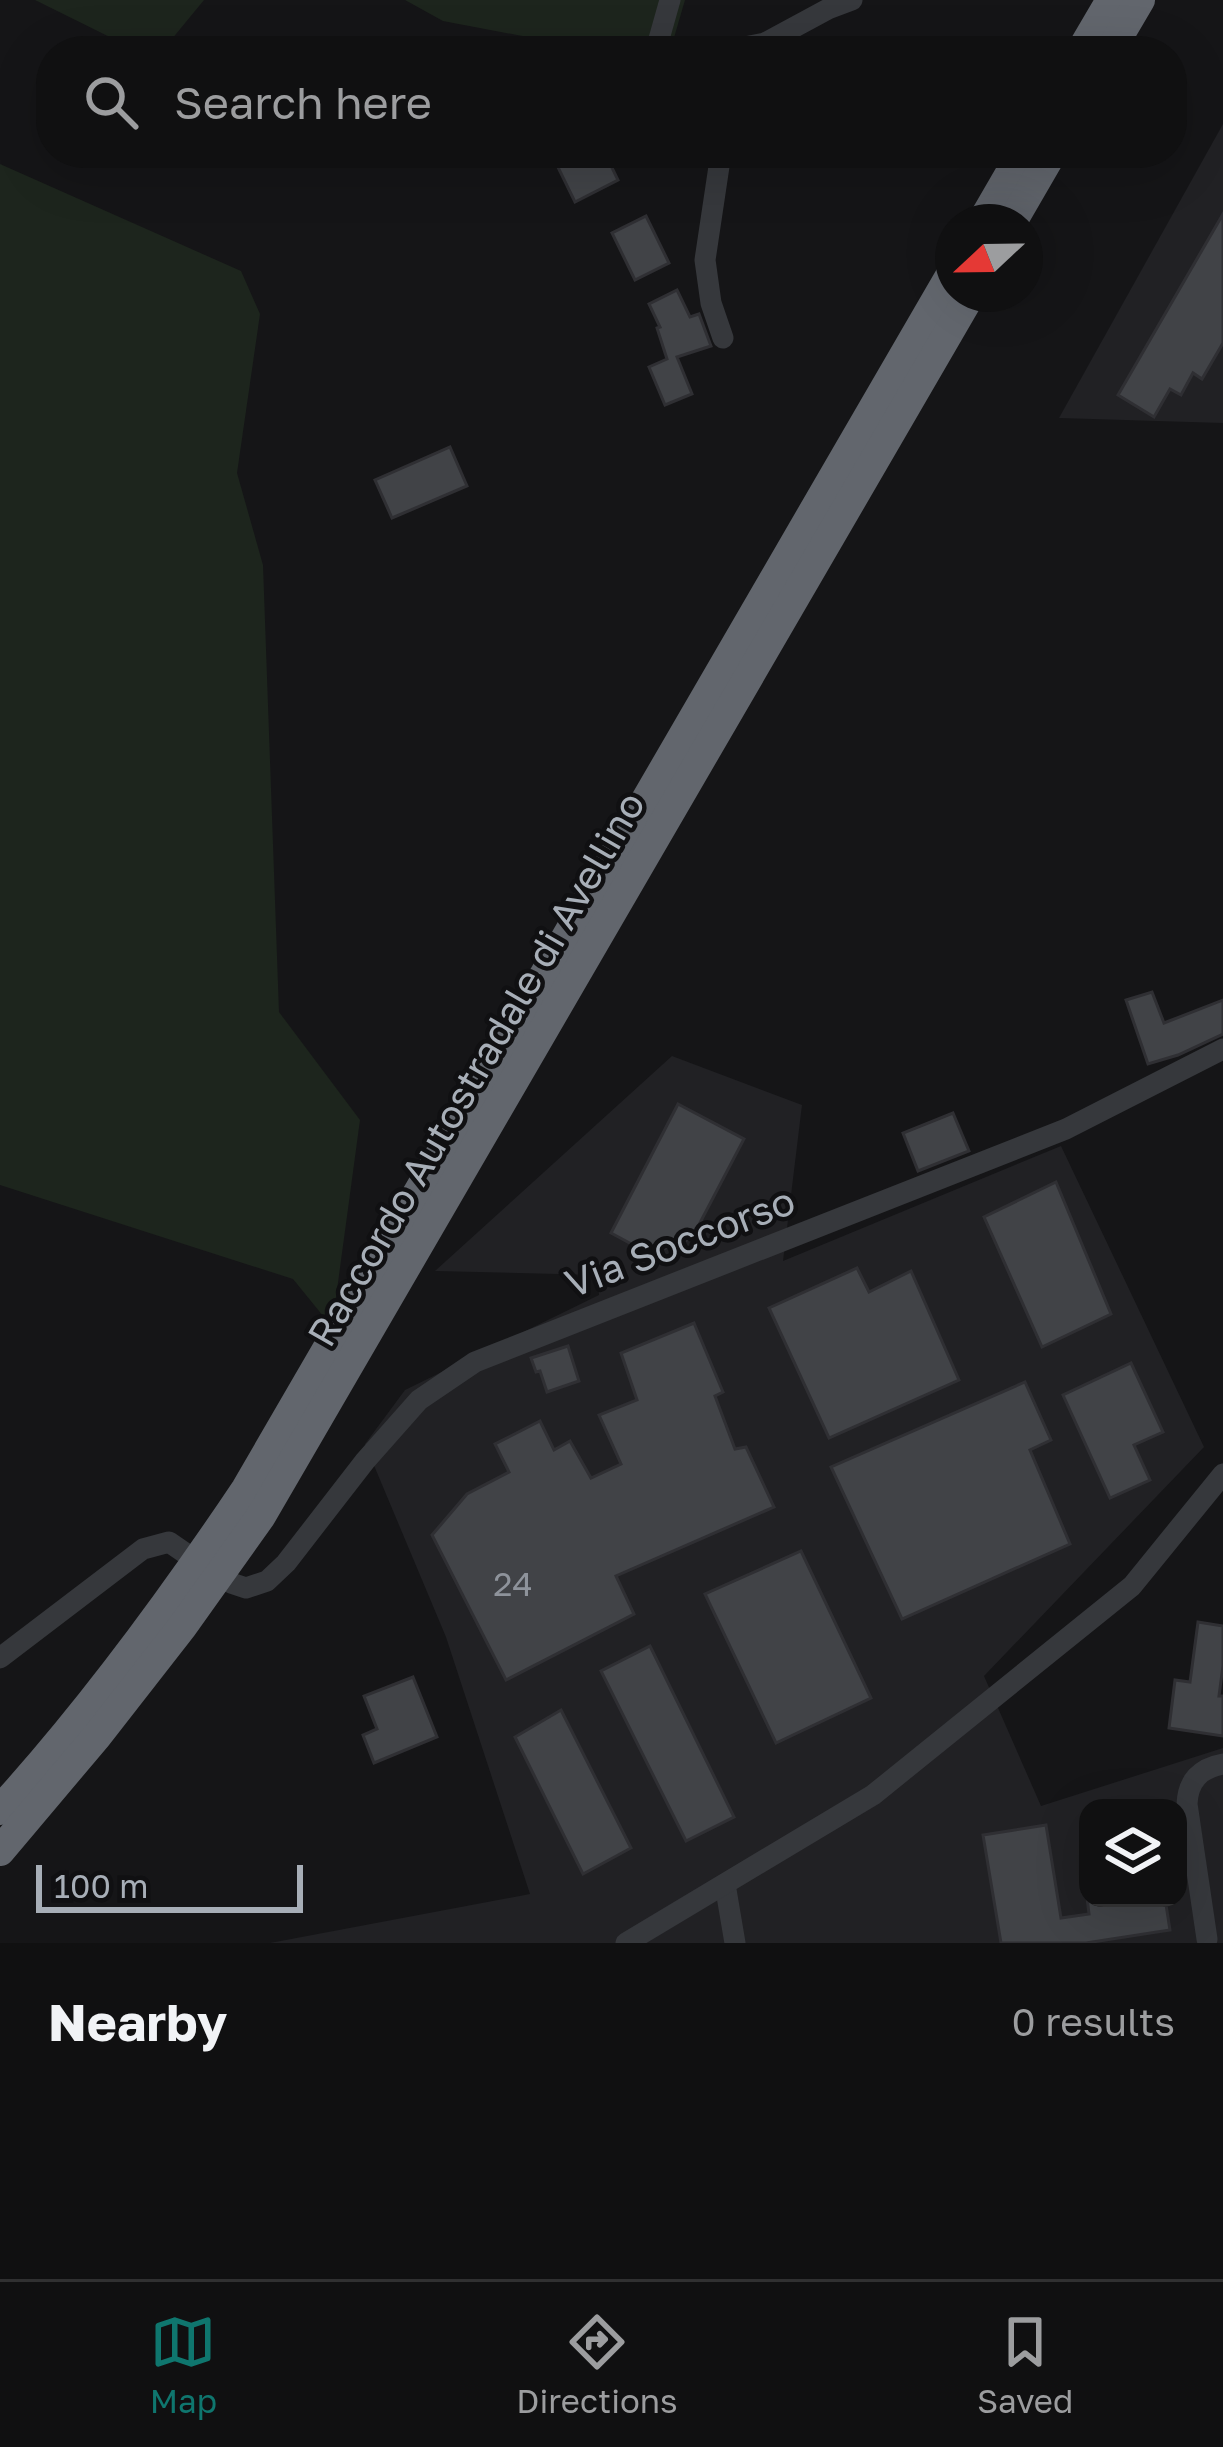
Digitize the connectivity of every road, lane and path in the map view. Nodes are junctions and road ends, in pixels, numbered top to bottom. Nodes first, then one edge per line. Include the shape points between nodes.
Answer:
1 (670, 0) edge
2 (852, 0) edge
3 (1111, 0) edge
4 (1140, 0) edge
5 (660, 36) edge
6 (779, 36) edge
7 (1090, 36) edge
8 (1119, 36) edge
9 (719, 168) edge
10 (1013, 168) edge
11 (1043, 168) edge
12 (992, 204) edge
13 (1022, 204) edge
14 (935, 302) edge
15 (961, 312) edge
16 (723, 338) dead end
17 (1223, 1049) edge
18 (1223, 1474) edge
19 (185, 1553) dead end
20 (231, 1583) dead end
21 (0, 1658) edge
22 (1223, 1764) edge
23 (0, 1810) edge
24 (0, 1851) edge
25 (725, 1883) junction
26 (1207, 1940) dead end
27 (626, 1943) edge
28 (735, 1943) edge

1 - 5 street
2 - 6 street
3 - 7 highway
4 - 8 highway
9 - 16 street via 705,260
10 - 12 highway
11 - 13 highway
14 - 23 highway, Raccordo Autostradale di Avellino via 246,1489 139,1642
15 - 24 highway, Raccordo Autostradale di Avellino via 261,1516 98,1736
17 - 20 street, Via Soccorso via 1066,1129 475,1362 419,1400 267,1581
18 - 25 street via 1132,1586 873,1795
19 - 21 street via 170,1542 143,1549
22 - 26 street via 1188,1788
25 - 27 street
25 - 28 street

